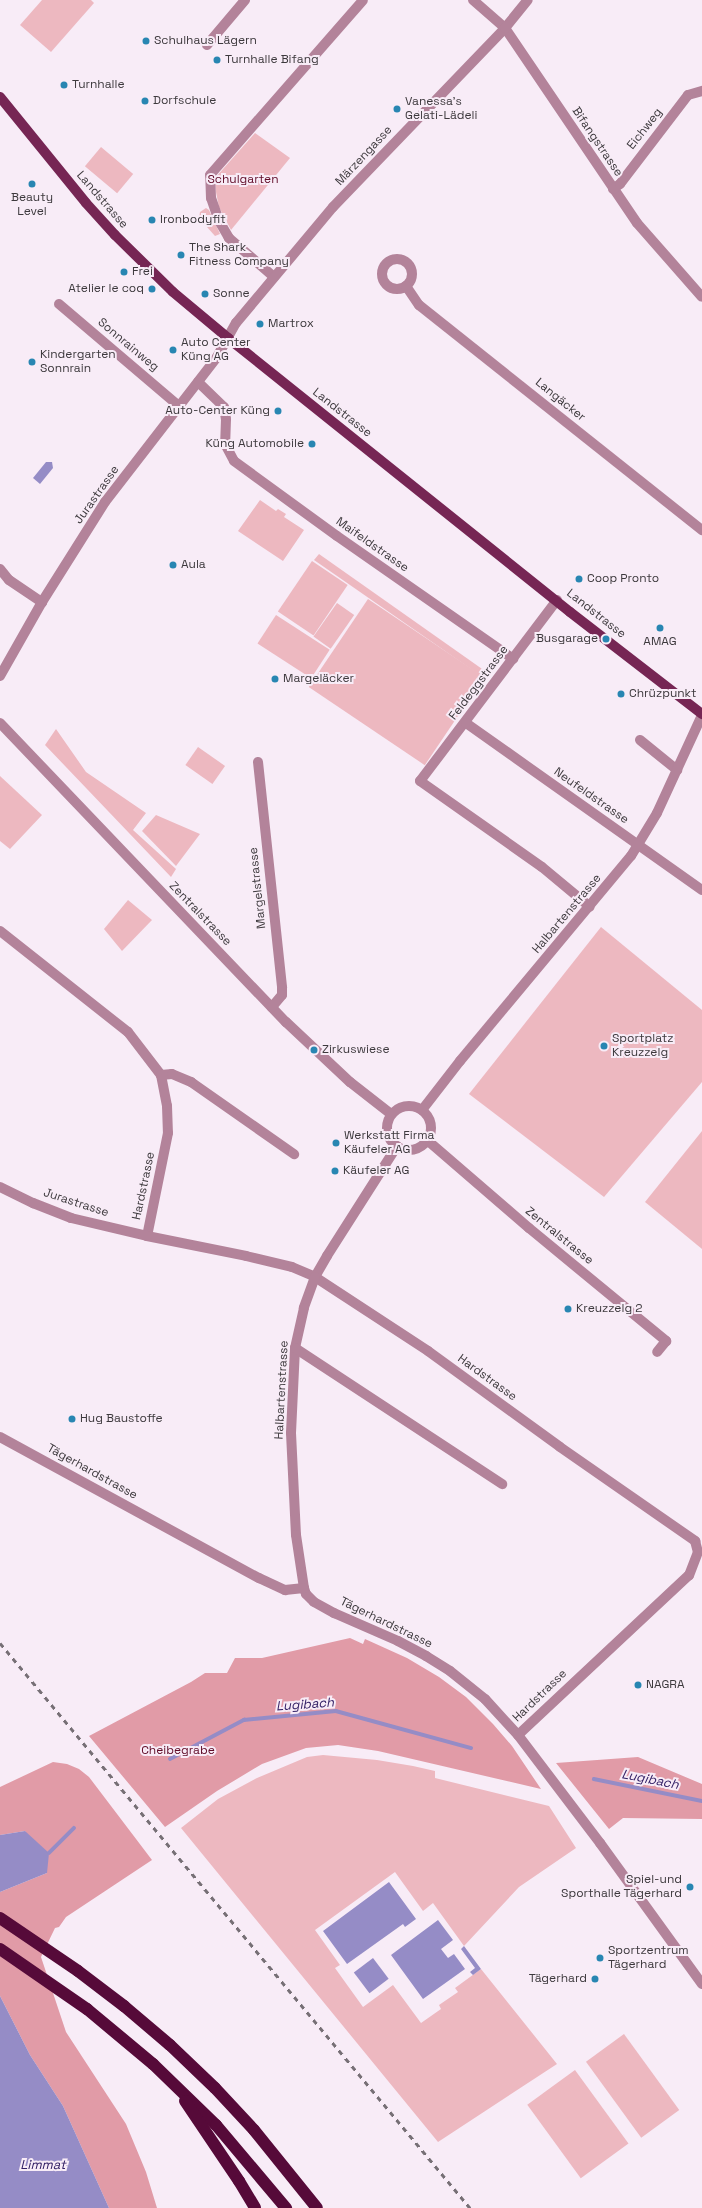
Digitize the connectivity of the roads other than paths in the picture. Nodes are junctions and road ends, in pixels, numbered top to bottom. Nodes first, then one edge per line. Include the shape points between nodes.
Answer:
1 (245, 0) edge
2 (363, 0) edge
3 (473, 0) edge
4 (528, 0) edge
5 (504, 28) junction
6 (207, 45) dead end
7 (702, 91) edge
8 (0, 96) edge
9 (613, 189) junction
10 (274, 277) junction
11 (406, 286) dead end
12 (702, 297) edge
13 (59, 304) dead end
14 (228, 338) junction
15 (198, 382) junction
16 (179, 406) junction
17 (702, 530) edge
18 (0, 569) edge
19 (557, 600) junction
20 (42, 602) junction
21 (513, 659) junction
22 (0, 676) edge
23 (702, 714) edge
24 (0, 723) edge
25 (466, 723) junction
26 (640, 740) dead end
27 (258, 762) dead end
28 (677, 770) junction
29 (638, 845) junction
30 (702, 890) edge
31 (590, 907) junction
32 (0, 931) edge
33 (272, 1007) junction
34 (161, 1075) junction
35 (422, 1110) junction
36 (391, 1114) junction
37 (427, 1140) junction
38 (397, 1146) junction
39 (294, 1154) dead end
40 (0, 1187) edge
41 (147, 1236) junction
42 (315, 1278) junction
43 (295, 1348) junction
44 (658, 1352) dead end
45 (0, 1437) edge
46 (502, 1484) dead end
47 (304, 1588) junction
48 (518, 1736) junction
49 (0, 1918) edge
50 (0, 1948) edge
51 (702, 1984) edge
52 (174, 2083) junction
53 (255, 2208) edge
54 (286, 2208) edge
55 (317, 2208) edge

1 - 6 street
2 - 10 street via 210,175 211,198 219,221 229,238
3 - 5 street, Bifangstrasse
4 - 5 street, Märzengasse
5 - 9 street, Bifangstrasse
5 - 10 street, Märzengasse via 333,207
7 - 9 street, Eichweg via 688,95 620,184
8 - 14 main road, Landstrasse via 115,235 173,292
9 - 12 street, Bifangstrasse via 637,223
10 - 14 street, Märzengasse via 236,323
11 - 17 street, Langäcker via 419,305
13 - 16 street, Sonnrainweg
14 - 15 street, Jurastrasse
14 - 19 main road, Landstrasse
15 - 16 street, Jurastrasse
15 - 21 street, Maifeldstrasse via 224,407 225,444 234,460 337,536
16 - 20 street, Jurastrasse via 105,502
18 - 20 street via 9,580
19 - 21 street, Feldeggstrasse
19 - 23 main road, Landstrasse
20 - 22 street, Jurastrasse
21 - 25 street, Feldeggstrasse
23 - 28 street, Halbartenstrasse
24 - 33 street, Zentralstrasse
25 - 29 street, Neufeldstrasse
25 - 31 street, Feldeggstrasse via 420,781 542,867
26 - 28 street
27 - 33 street, Margelstrasse via 282,988 282,995
28 - 29 street, Halbartenstrasse via 657,813
29 - 30 street, Neufeldstrasse
29 - 31 street, Halbartenstrasse
31 - 35 street, Halbartenstrasse
32 - 34 street, Hardstrasse via 128,1032
33 - 36 street, Zentralstrasse via 350,1082
34 - 39 street via 172,1074 191,1082
34 - 41 street, Hardstrasse via 167,1106 168,1133
35 - 36 street via 416,1106 402,1106
35 - 37 street via 430,1120 431,1127
36 - 38 street via 387,1131
37 - 38 street via 413,1149
37 - 44 street, Zentralstrasse via 666,1341
38 - 42 street, Halbartenstrasse
40 - 41 street, Jurastrasse via 33,1204 71,1218
41 - 42 street, Hardstrasse via 246,1256 292,1268
42 - 43 street, Halbartenstrasse via 304,1308
42 - 48 street, Hardstrasse via 428,1351 695,1541 698,1552 689,1575
43 - 46 street
43 - 47 street, Halbartenstrasse via 291,1403 292,1469 296,1535
45 - 47 street, Tägerhardstrasse via 259,1578 285,1590
47 - 48 street, Tägerhardstrasse via 314,1602 398,1641 450,1671 485,1699
48 - 51 street, Tägerhardstrasse via 600,1843
49 - 55 highway via 78,1971 170,2045 254,2130
50 - 52 highway via 87,2008
52 - 53 highway via 208,2138 240,2181
52 - 54 highway via 235,2146

